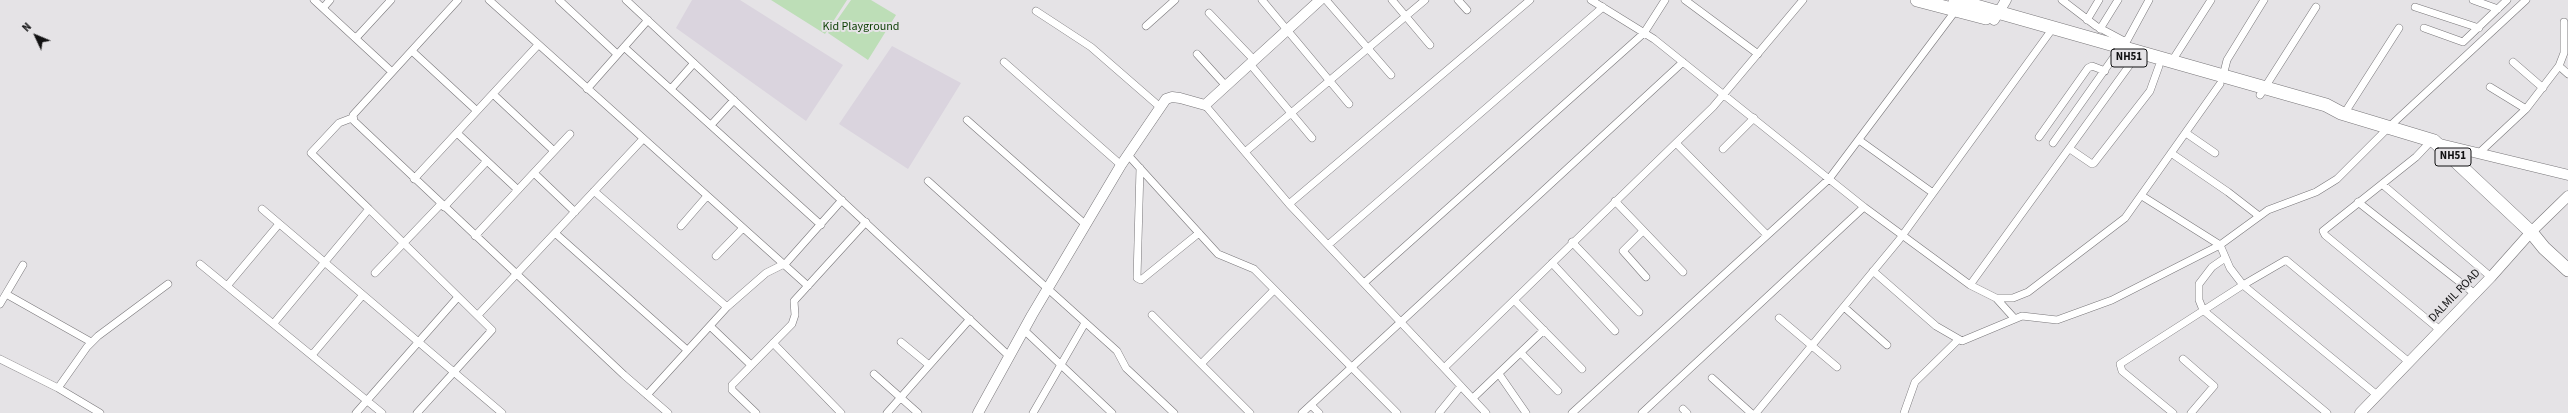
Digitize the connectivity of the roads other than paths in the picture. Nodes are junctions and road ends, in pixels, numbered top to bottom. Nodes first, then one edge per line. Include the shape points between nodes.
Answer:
1 (314, 0) edge
2 (330, 0) edge
3 (391, 0) edge
4 (458, 0) edge
5 (488, 0) edge
6 (559, 0) edge
7 (626, 0) edge
8 (1175, 0) edge
9 (1262, 0) edge
10 (1320, 0) edge
11 (1326, 0) edge
12 (1392, 0) edge
13 (1425, 0) edge
14 (1458, 0) edge
15 (1530, 0) edge
16 (1666, 0) edge
17 (1685, 0) edge
18 (1803, 0) edge
19 (1917, 0) edge
20 (2006, 0) edge
21 (2062, 0) edge
22 (2099, 0) edge
23 (2118, 0) edge
24 (2149, 0) edge
25 (2211, 0) edge
26 (2264, 0) edge
27 (2473, 0) edge
28 (2507, 0) edge
29 (2526, 0) edge
30 (1597, 3) edge
31 (2073, 3) edge
32 (1956, 5) edge
33 (2316, 7) dead end
34 (2415, 7) dead end
35 (323, 8) junction
36 (2498, 9) junction
37 (1467, 10) dead end
38 (1036, 11) dead end
39 (1209, 12) dead end
40 (1406, 16) junction
41 (1996, 16) junction
42 (648, 20) junction
43 (2087, 20) junction
44 (2564, 22) dead end
45 (1146, 26) dead end
46 (2399, 28) dead end
47 (2424, 28) dead end
48 (2479, 28) junction
49 (1288, 29) junction
50 (2100, 29) junction
51 (2051, 31) junction
52 (1644, 33) junction
53 (356, 38) junction
54 (538, 45) junction
55 (1430, 45) dead end
56 (624, 46) junction
57 (1368, 48) junction
58 (2121, 50) junction
59 (412, 51) junction
60 (617, 54) junction
61 (1197, 54) dead end
62 (1758, 54) junction
63 (2134, 59) junction
64 (2172, 61) junction
65 (1004, 62) dead end
66 (1252, 62) junction
67 (1683, 62) junction
68 (2513, 62) dead end
69 (694, 63) junction
70 (2159, 66) junction
71 (2559, 66) junction
72 (2105, 71) junction
73 (392, 72) junction
74 (2568, 74) edge
75 (1391, 75) dead end
76 (1330, 80) junction
77 (2221, 80) junction
78 (1226, 86) junction
79 (2490, 87) dead end
80 (587, 88) junction
81 (2543, 88) junction
82 (671, 89) junction
83 (2262, 91) junction
84 (493, 94) junction
85 (1725, 94) junction
86 (734, 100) junction
87 (1349, 104) dead end
88 (1205, 105) junction
89 (1160, 107) junction
90 (2526, 109) junction
91 (477, 111) junction
92 (1292, 113) junction
93 (2342, 114) junction
94 (352, 118) junction
95 (1754, 118) junction
96 (967, 120) dead end
97 (711, 125) junction
98 (2390, 126) junction
99 (457, 133) junction
100 (2186, 133) junction
101 (570, 134) dead end
102 (2039, 137) dead end
103 (1312, 138) dead end
104 (643, 139) junction
105 (1858, 140) junction
106 (2436, 142) junction
107 (1676, 143) junction
108 (2053, 143) dead end
109 (1722, 149) dead end
110 (2070, 149) junction
111 (554, 152) junction
112 (1245, 152) junction
113 (2171, 153) junction
114 (2215, 153) dead end
115 (2479, 154) junction
116 (1128, 155) junction
117 (487, 161) junction
118 (1121, 165) junction
119 (1140, 168) junction
120 (534, 173) junction
121 (2568, 175) edge
122 (414, 179) junction
123 (1829, 179) junction
124 (928, 181) dead end
125 (2382, 184) junction
126 (518, 190) junction
127 (594, 191) junction
128 (1934, 193) junction
129 (707, 196) junction
130 (2142, 196) junction
131 (2568, 196) edge
132 (842, 200) junction
133 (1615, 201) junction
134 (2358, 202) junction
135 (1289, 204) junction
136 (443, 206) junction
137 (1864, 207) junction
138 (262, 209) dead end
139 (370, 210) junction
140 (575, 212) junction
141 (2259, 216) junction
142 (866, 222) junction
143 (279, 224) junction
144 (821, 225) junction
145 (1086, 225) junction
146 (681, 226) dead end
147 (743, 228) junction
148 (1643, 231) junction
149 (2531, 232) junction
150 (555, 233) junction
151 (1199, 233) junction
152 (1767, 235) junction
153 (1902, 235) junction
154 (475, 236) junction
155 (1572, 242) junction
156 (2542, 243) junction
157 (404, 244) junction
158 (1328, 245) junction
159 (2220, 245) junction
160 (716, 256) dead end
161 (2225, 258) junction
162 (2568, 262) edge
163 (325, 263) junction
164 (1552, 263) junction
165 (200, 264) dead end
166 (784, 264) junction
167 (23, 265) dead end
168 (2568, 270) edge
169 (1874, 271) junction
170 (1683, 272) dead end
171 (375, 273) dead end
172 (516, 275) junction
173 (1646, 277) dead end
174 (2491, 277) junction
175 (1364, 283) junction
176 (168, 284) dead end
177 (1970, 285) junction
178 (2243, 285) junction
179 (228, 286) junction
180 (808, 286) junction
181 (1047, 289) junction
182 (1274, 290) junction
183 (6, 294) junction
184 (2475, 294) junction
185 (362, 296) junction
186 (458, 297) junction
187 (1996, 298) junction
188 (1514, 300) junction
189 (0, 304) edge
190 (727, 307) junction
191 (1844, 307) junction
192 (2203, 310) junction
193 (1639, 312) dead end
194 (478, 315) junction
195 (1152, 315) dead end
196 (1779, 318) dead end
197 (2014, 318) junction
198 (970, 319) junction
199 (1400, 321) junction
200 (274, 323) junction
201 (1085, 323) junction
202 (710, 326) junction
203 (1024, 330) junction
204 (1544, 330) junction
205 (2440, 330) junction
206 (1616, 331) dead end
207 (1958, 340) junction
208 (92, 342) junction
209 (901, 342) dead end
210 (417, 343) junction
211 (773, 343) junction
212 (1812, 345) junction
213 (1888, 345) dead end
214 (687, 350) junction
215 (1521, 353) junction
216 (312, 355) junction
217 (1009, 356) junction
218 (0, 359) edge
219 (2183, 359) dead end
220 (2409, 362) junction
221 (1201, 364) junction
222 (751, 365) junction
223 (929, 365) junction
224 (1061, 365) junction
225 (1351, 367) junction
226 (1837, 367) dead end
227 (1444, 368) junction
228 (1582, 369) dead end
229 (452, 372) junction
230 (874, 374) dead end
231 (1499, 374) junction
232 (1712, 378) dead end
233 (1461, 386) junction
234 (58, 388) junction
235 (1558, 391) dead end
236 (647, 395) junction
237 (2377, 396) junction
238 (901, 397) junction
239 (1473, 398) junction
240 (366, 400) junction
241 (1311, 405) junction
242 (100, 413) edge
243 (356, 413) edge
244 (382, 413) edge
245 (417, 413) edge
246 (502, 413) edge
247 (668, 413) edge
248 (756, 413) edge
249 (841, 413) edge
250 (887, 413) edge
251 (918, 413) edge
252 (978, 413) edge
253 (1033, 413) edge
254 (1112, 413) edge
255 (1174, 413) edge
256 (1250, 413) edge
257 (1302, 413) edge
258 (1319, 413) edge
259 (1397, 413) edge
260 (1440, 413) edge
261 (1486, 413) edge
262 (1526, 413) edge
263 (1572, 413) edge
264 (1642, 413) edge
265 (1751, 413) edge
266 (1756, 413) edge
267 (1904, 413) edge
268 (2173, 413) edge
269 (2191, 413) edge
270 (2327, 413) edge
271 (2360, 413) edge

1 - 35 street
2 - 35 street
3 - 53 street
4 - 59 street
5 - 54 street
6 - 60 street
7 - 42 street
8 - 45 street
9 - 49 street
10 - 49 street
11 - 57 street
12 - 40 street
13 - 40 street
14 - 37 street
15 - 135 street
16 - 52 street
17 - 62 street
18 - 62 street
19 - 32 highway, NH51
20 - 41 street
21 - 31 street
22 - 43 street
23 - 50 street
24 - 58 street
25 - 64 street
26 - 77 street via 2228,60
27 - 36 street
28 - 36 street
29 - 98 street
30 - 52 street
30 - 158 street
31 - 43 street
32 - 41 highway, NH51
32 - 105 street
33 - 83 street
34 - 48 street
35 - 53 street
36 - 48 street
38 - 89 street via 1091,46
39 - 66 street
40 - 55 street
40 - 57 street
41 - 51 highway, NH51
42 - 56 street
42 - 69 street
43 - 50 street
44 - 71 street via 2564,53
46 - 93 street
47 - 48 street via 2460,42
49 - 66 street
49 - 76 street
50 - 58 street
51 - 58 highway, NH51
51 - 128 street
52 - 67 street
52 - 175 street
53 - 73 street
54 - 80 street
54 - 84 street
56 - 60 street
56 - 82 street
57 - 75 street
57 - 76 street
58 - 63 highway, NH51
58 - 64 highway, NH51
58 - 72 street
59 - 73 street
59 - 91 street
60 - 80 street
61 - 78 street
62 - 85 street
63 - 70 highway, NH51
63 - 110 street
64 - 77 highway, NH51
65 - 118 street
66 - 78 street
66 - 92 street
67 - 85 street
67 - 199 street
68 - 81 street
69 - 82 street
69 - 86 street
70 - 77 highway, NH51
70 - 110 street via 2150,91 2094,163
71 - 74 street
71 - 81 street
72 - 102 street via 2092,66 2088,68
72 - 108 street
73 - 94 street
76 - 87 street
76 - 92 street
77 - 83 highway, NH51
77 - 100 street
78 - 88 street
79 - 90 street
80 - 104 street
81 - 90 street
82 - 97 street
83 - 93 highway, NH51 via 2326,105
84 - 91 street
84 - 111 street
85 - 95 street
85 - 107 street
86 - 97 street
86 - 132 street
88 - 89 street via 1172,97
88 - 112 street
89 - 116 street
90 - 115 street
91 - 99 street
92 - 103 street
92 - 112 street
93 - 98 highway, NH51
94 - 122 street
94 - 139 street via 339,123 311,153
95 - 109 street
95 - 123 street
96 - 145 street
97 - 144 street
98 - 106 highway, NH51
98 - 141 street via 2351,166 2327,186
99 - 117 street
99 - 122 street
100 - 113 street
100 - 114 street
101 - 111 street
104 - 127 street
104 - 129 street
105 - 123 street
105 - 128 street
106 - 115 street
106 - 125 street
106 - 149 highway, NH51
107 - 133 street
107 - 152 street
110 - 177 street
111 - 120 street
112 - 135 street
113 - 130 street
113 - 141 street
115 - 121 street
116 - 118 street
116 - 119 street
117 - 126 street
117 - 136 street
118 - 145 street
119 - 151 street
119 - 151 street via 1137,278 1142,280
120 - 126 street
120 - 140 street
122 - 136 street
123 - 137 street
123 - 152 street
124 - 181 street
125 - 134 street
125 - 174 street
126 - 154 street
127 - 140 street
127 - 190 street
128 - 153 street
129 - 146 street
129 - 147 street
130 - 159 street
130 - 187 street via 2125,218 2028,292 2013,298
131 - 149 street, DALMIL ROAD
132 - 142 street
132 - 144 street
133 - 148 street
133 - 155 street
134 - 184 street
134 - 205 street via 2324,233
135 - 158 street
136 - 154 street
136 - 157 street
137 - 153 street
137 - 264 street
138 - 143 street
139 - 157 street
139 - 163 street
140 - 150 street
141 - 159 street
142 - 180 street
142 - 198 street
143 - 163 street
143 - 179 street
144 - 166 street
145 - 181 street
147 - 160 street
147 - 166 street
148 - 170 street
148 - 173 street via 1623,251
149 - 156 highway, NH51
149 - 174 street, DALMIL ROAD
150 - 172 street
150 - 214 street
151 - 182 street via 1218,254 1250,265
152 - 263 street
153 - 169 street
153 - 177 street
154 - 172 street
155 - 164 street
155 - 193 street
156 - 162 highway, NH51
156 - 168 highway, NH51 via 2544,248
157 - 171 street
157 - 186 street
158 - 175 street
159 - 161 street
159 - 197 street via 2119,297 2063,319 2050,321 2030,316
161 - 178 street
161 - 192 street via 2212,267 2199,284 2199,300
163 - 185 street
163 - 200 street
164 - 188 street
164 - 206 street
165 - 179 street
166 - 180 street
166 - 190 street via 761,277
167 - 183 street
169 - 191 street
169 - 207 street via 1936,326
172 - 194 street
172 - 236 street
174 - 184 street, DALMIL ROAD
175 - 199 street
176 - 208 street
177 - 187 street
178 - 192 street
178 - 220 street via 2286,260
178 - 237 street
179 - 200 street
180 - 211 street via 794,301 795,315 792,324
181 - 201 street
181 - 203 street
182 - 221 street
182 - 225 street
183 - 189 street
183 - 208 street
184 - 205 street, DALMIL ROAD
185 - 210 street
185 - 216 street
186 - 194 street
186 - 210 street
187 - 197 street
188 - 204 street
188 - 227 street
190 - 202 street
191 - 212 street
191 - 213 street
192 - 268 street via 2120,364 2122,371
192 - 270 street
194 - 229 street via 492,330
195 - 221 street
196 - 212 street
197 - 207 street via 1967,340
198 - 217 street
198 - 223 street
199 - 225 street
199 - 227 street
200 - 216 street
201 - 224 street
201 - 255 street via 1117,351 1126,368
202 - 214 street
202 - 222 street
203 - 217 street
203 - 224 street
204 - 215 street
204 - 228 street
205 - 220 street, DALMIL ROAD
207 - 267 street via 1915,382
208 - 234 street
209 - 223 street
210 - 229 street
210 - 240 street
211 - 222 street
211 - 249 street
212 - 226 street
212 - 266 street
214 - 236 street
215 - 231 street
215 - 235 street
216 - 240 street
217 - 252 street
218 - 234 street
219 - 269 street via 2214,386
220 - 237 street, DALMIL ROAD
221 - 256 street
222 - 248 street via 731,387
223 - 238 street
224 - 253 street
224 - 254 street
225 - 241 street
225 - 259 street
227 - 233 street
229 - 245 street
229 - 246 street
230 - 238 street
231 - 239 street
231 - 262 street
232 - 265 street
233 - 239 street
233 - 260 street
234 - 242 street
236 - 247 street
237 - 271 street, DALMIL ROAD
238 - 250 street
238 - 251 street
239 - 261 street
240 - 243 street
240 - 244 street
241 - 257 street
241 - 258 street

